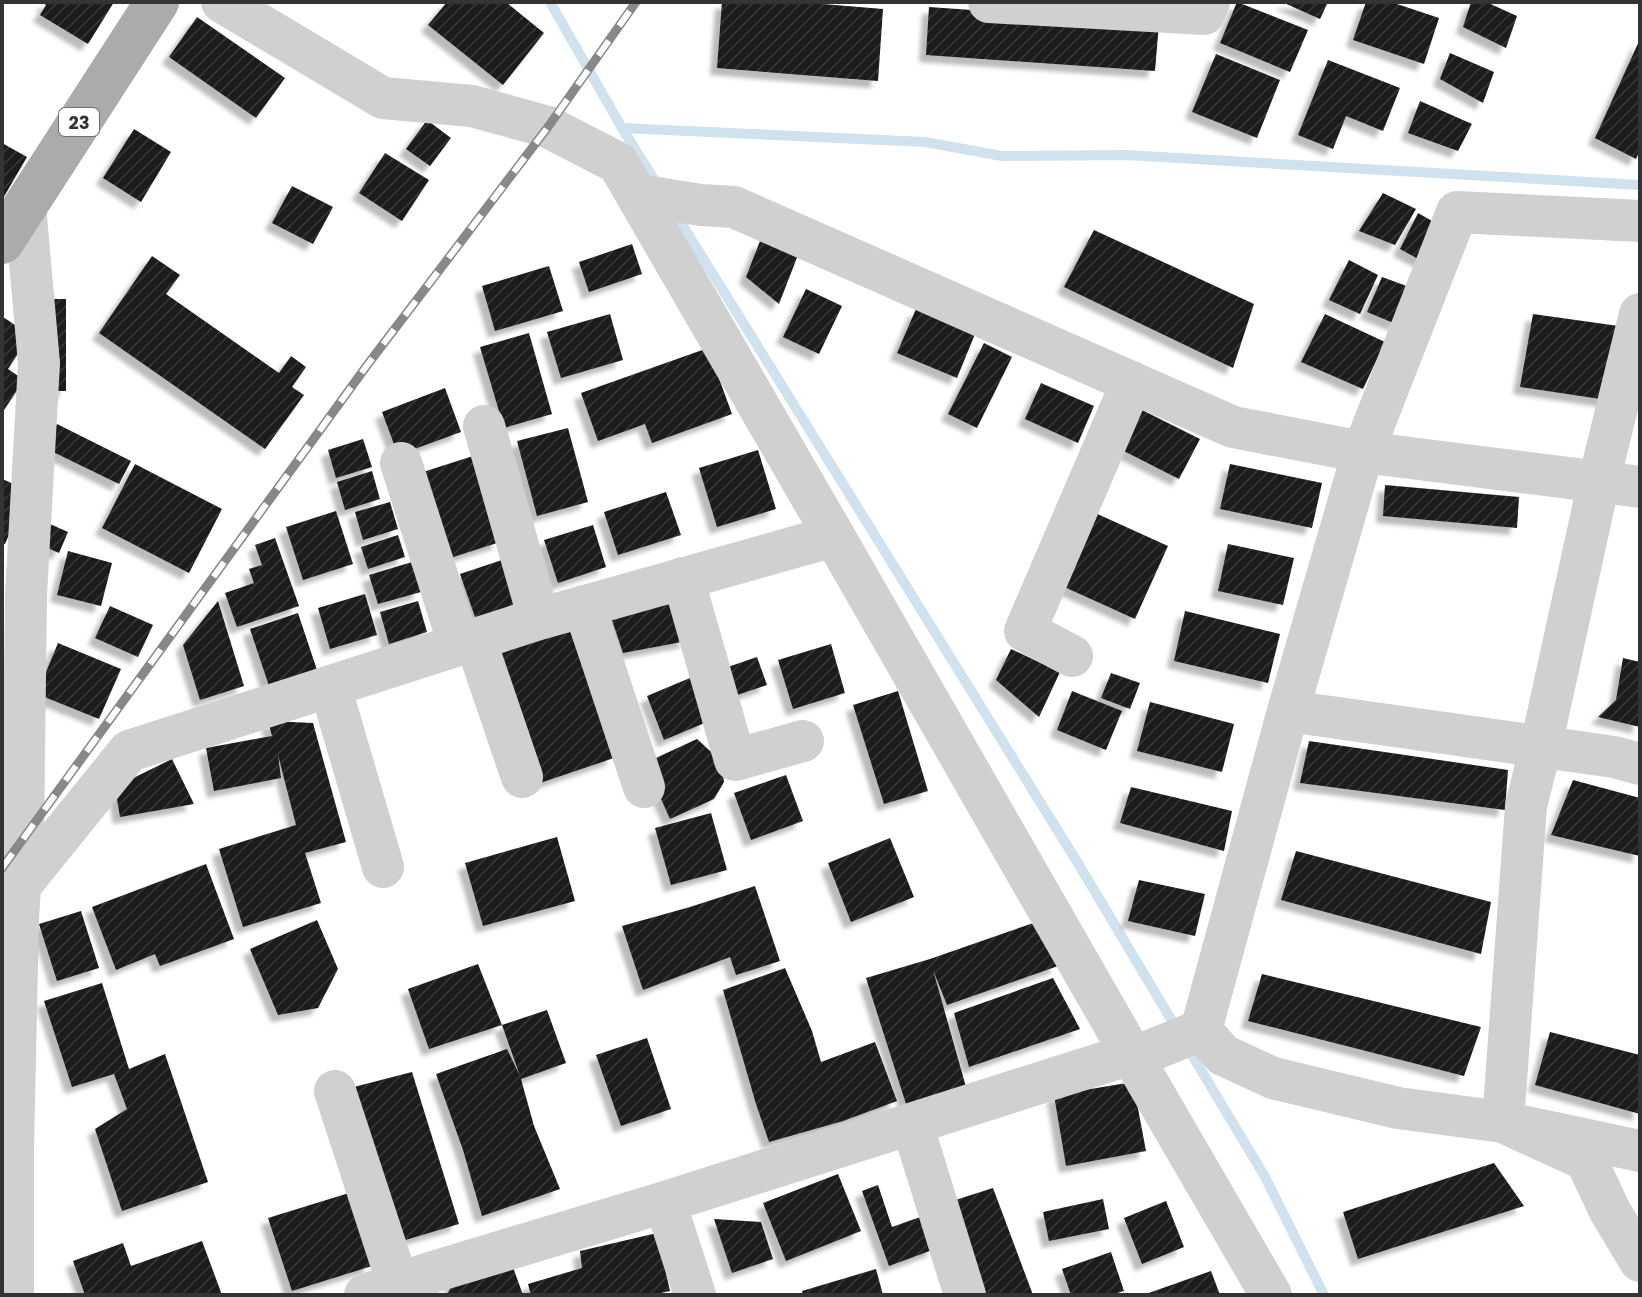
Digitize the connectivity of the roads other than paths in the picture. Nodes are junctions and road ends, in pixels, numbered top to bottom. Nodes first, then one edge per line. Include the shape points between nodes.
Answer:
1 (157, 2) edge
2 (222, 2) edge
3 (989, 2) edge
4 (1209, 2) edge
5 (638, 195) junction
6 (25, 206) junction
7 (1640, 221) edge
8 (2, 242) edge
9 (1640, 314) edge
10 (1132, 382) junction
11 (484, 426) dead end
12 (1363, 452) junction
13 (401, 463) dead end
14 (1599, 481) junction
15 (1640, 487) edge
16 (834, 536) junction
17 (683, 578) junction
18 (584, 606) junction
19 (539, 619) junction
20 (467, 642) junction
21 (1072, 656) dead end
22 (330, 686) junction
23 (1288, 711) junction
24 (803, 741) dead end
25 (1541, 746) junction
26 (1640, 764) edge
27 (522, 777) dead end
28 (644, 787) dead end
29 (383, 867) dead end
30 (19, 887) junction
31 (1201, 1030) junction
32 (1138, 1054) junction
33 (335, 1091) dead end
34 (1503, 1122) junction
35 (912, 1124) junction
36 (1640, 1151) edge
37 (665, 1202) junction
38 (1640, 1261) edge
39 (409, 1286) edge
40 (13, 1295) edge
41 (695, 1295) edge
42 (965, 1295) edge
43 (1271, 1295) edge

1 - 6 main road, 23
2 - 5 street via 383,98 472,106 548,127 618,163
3 - 4 street via 1204,14
5 - 10 street via 734,207
5 - 16 street
6 - 8 main road, 23
6 - 30 street via 39,363 26,595
7 - 12 street via 1457,212
9 - 14 street
10 - 12 street via 1233,427
10 - 21 street via 1025,631
11 - 19 street
12 - 14 street
12 - 23 street
13 - 20 street
14 - 15 street
14 - 25 street
16 - 17 street
16 - 32 street
17 - 18 street
17 - 24 street via 735,760
18 - 19 street
18 - 28 street
19 - 20 street
20 - 22 street
20 - 27 street
22 - 29 street
22 - 30 street via 129,751
23 - 25 street
23 - 31 street
25 - 26 street
25 - 34 street via 1526,806
30 - 40 street
31 - 32 street
31 - 34 street via 1223,1055 1273,1078 1398,1108
32 - 35 street
32 - 43 street
33 - 39 street
34 - 36 street
34 - 38 street via 1586,1160
35 - 37 street
35 - 42 street
37 - 39 street
37 - 41 street

